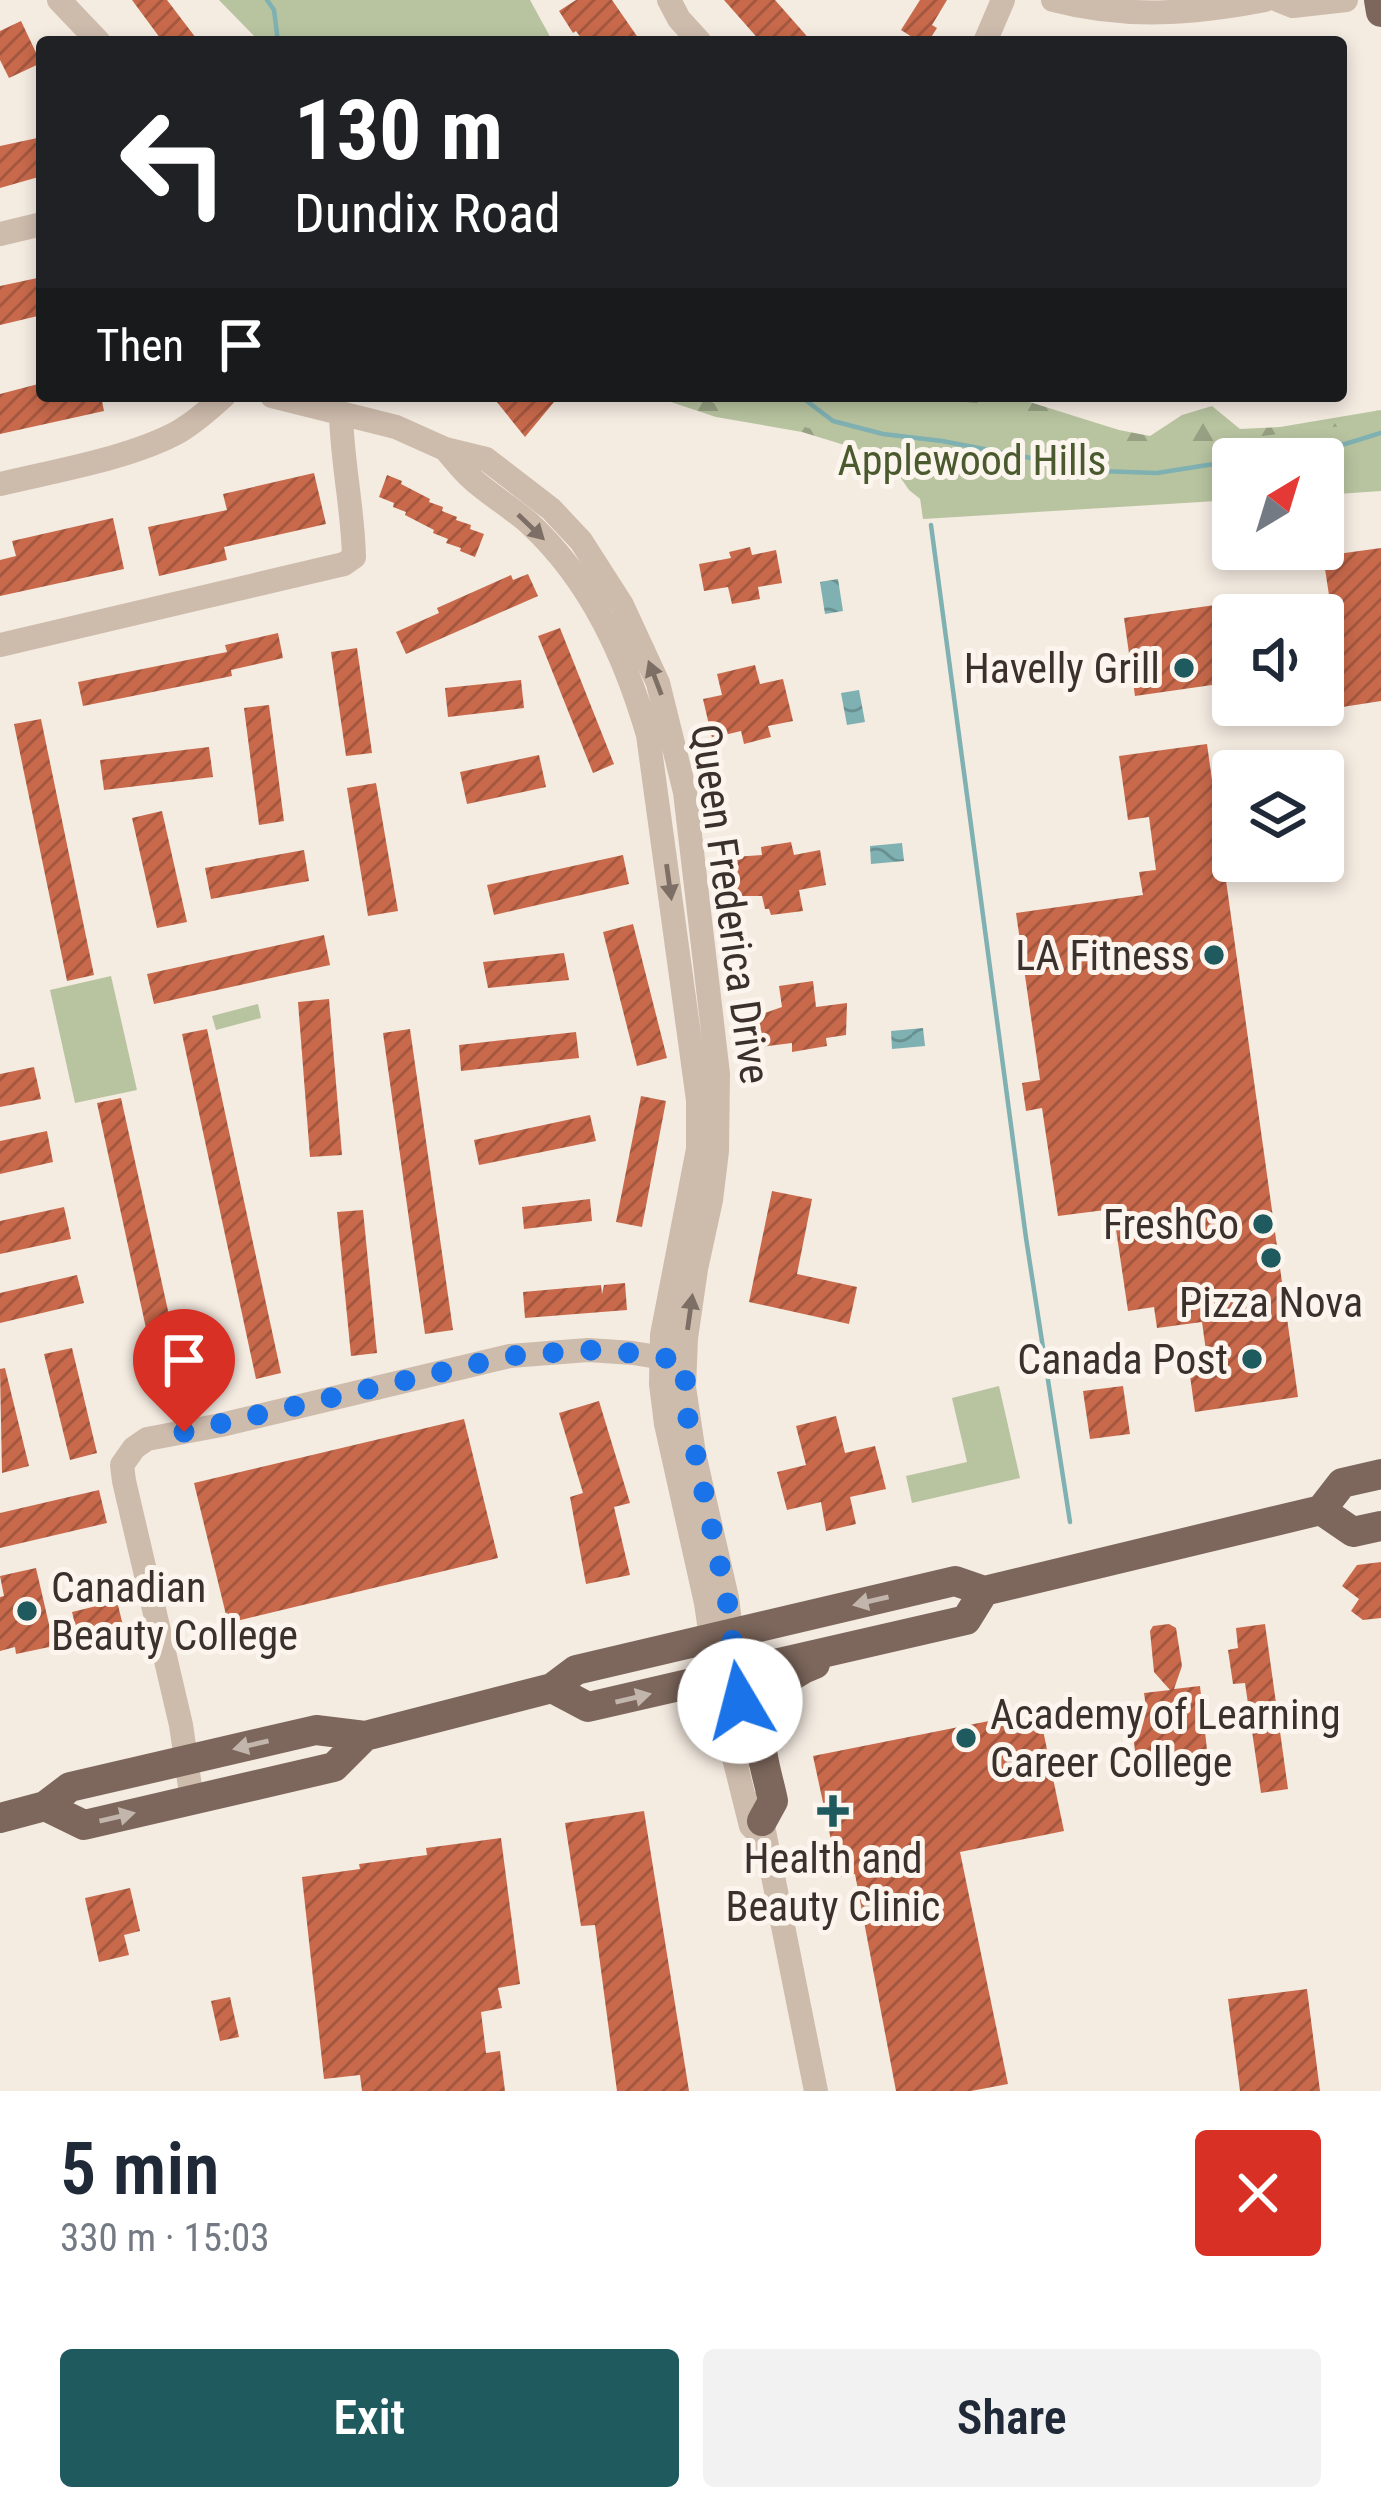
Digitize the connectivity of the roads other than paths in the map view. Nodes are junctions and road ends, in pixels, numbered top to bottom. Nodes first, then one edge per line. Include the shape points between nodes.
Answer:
1 (59, 0) edge
2 (669, 0) edge
3 (1003, 0) edge
4 (1053, 0) edge
5 (1265, 0) edge
6 (1278, 0) edge
7 (1346, 0) edge
8 (1379, 0) edge
9 (1381, 12) edge
10 (93, 36) edge
11 (695, 36) edge
12 (988, 36) edge
13 (36, 225) edge
14 (0, 234) edge
15 (218, 402) edge
16 (295, 402) edge
17 (340, 414) junction
18 (0, 484) edge
19 (0, 645) edge
20 (672, 1360) junction
21 (1381, 1474) edge
22 (1321, 1510) junction
23 (1381, 1526) edge
24 (984, 1591) junction
25 (721, 1636) junction
26 (853, 1646) junction
27 (727, 1676) junction
28 (552, 1688) junction
29 (365, 1736) junction
30 (186, 1760) junction
31 (192, 1800) junction
32 (45, 1806) junction
33 (0, 1818) edge
34 (764, 1832) junction
35 (816, 2091) edge

1 - 10 street
2 - 11 street
3 - 12 street
4 - 5 street via 1161,14
6 - 7 street
8 - 9 main road
13 - 14 street
15 - 18 street via 177,433 132,450
16 - 17 street, Queen Frederica Drive
17 - 19 street via 354,530 354,556 344,564
17 - 20 street, Queen Frederica Drive via 445,449 531,525 574,574 633,683 648,735 698,1100 698,1149 662,1335
20 - 25 street, Queen Frederica Drive via 666,1424 706,1603
20 - 30 street via 588,1350 510,1356 147,1439 122,1466
21 - 22 main road via 1342,1483
22 - 23 main road via 1353,1532
22 - 24 main road
24 -> 25 main road via 955,1581
24 - 26 main road via 966,1620
25 - 27 street, Queen Frederica Drive
25 - 28 main road via 576,1670
26 - 27 main road
26 - 34 main road via 795,1673 769,1705 760,1737 773,1801
28 -> 27 main road via 588,1708
27 - 34 street, Queen Frederica Drive via 752,1826
28 - 29 main road
29 -> 30 main road via 316,1730
29 - 31 main road via 334,1767
30 - 31 street
30 - 32 main road via 70,1787
32 -> 31 main road via 84,1825
32 - 33 main road
34 - 35 street, Queen Frederica Drive

